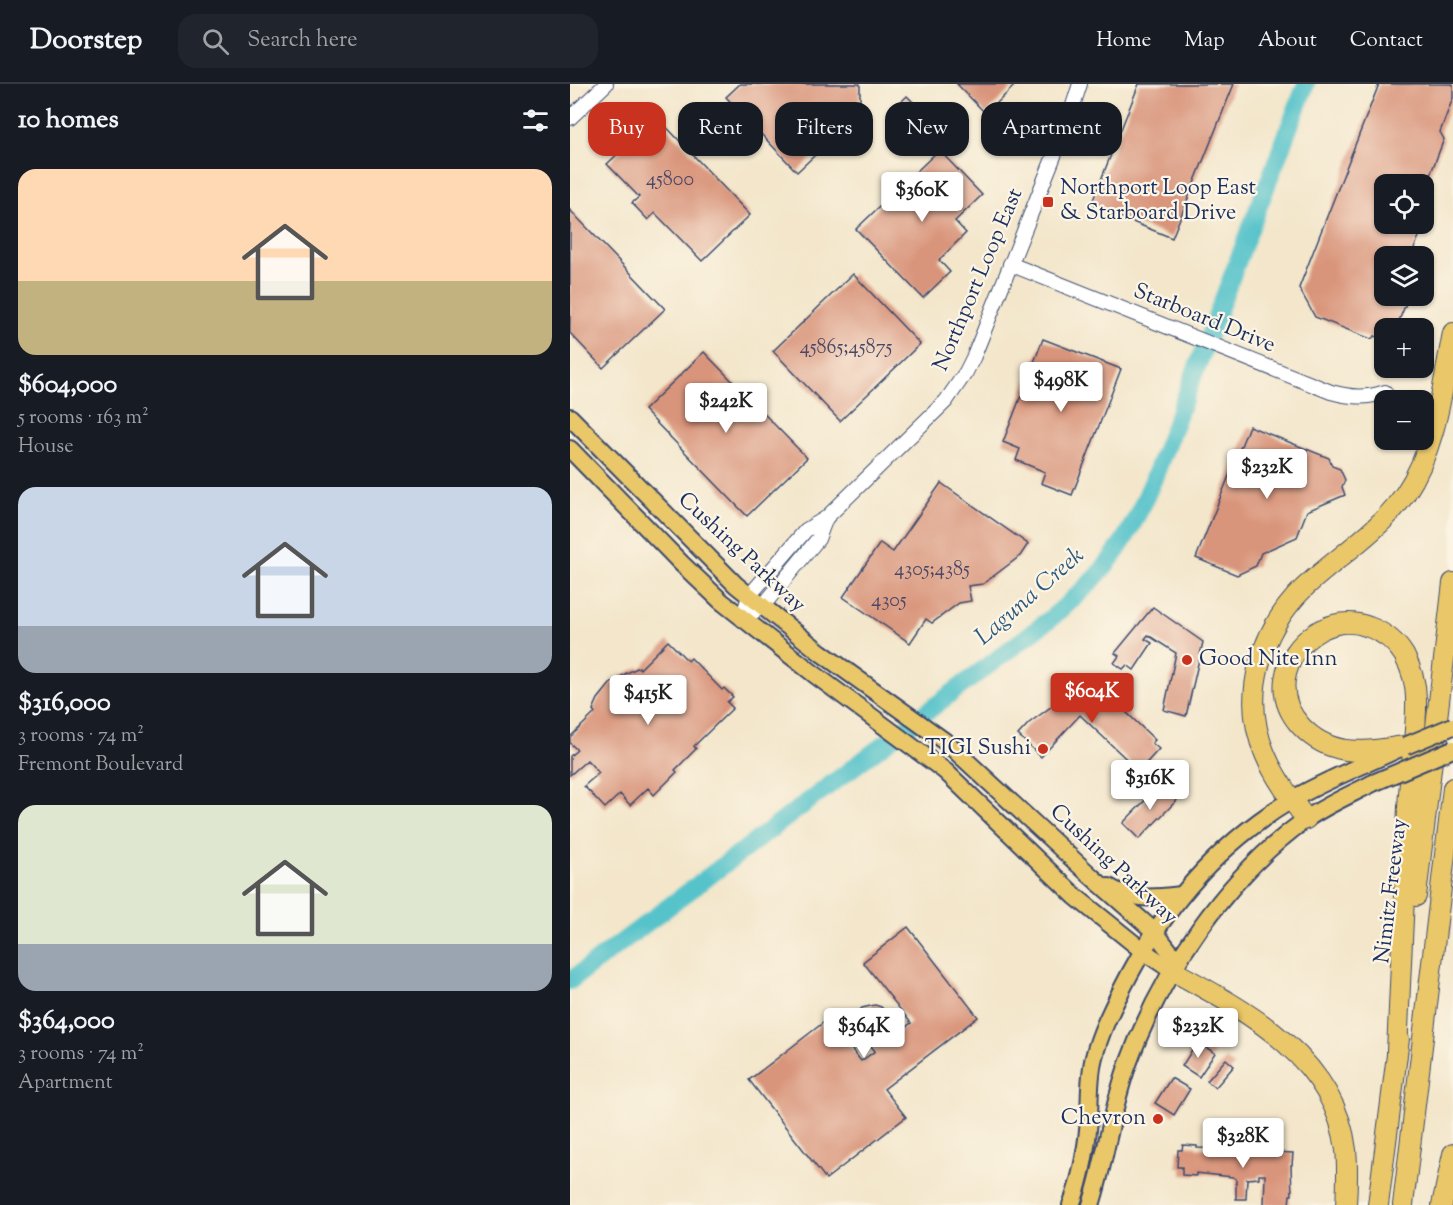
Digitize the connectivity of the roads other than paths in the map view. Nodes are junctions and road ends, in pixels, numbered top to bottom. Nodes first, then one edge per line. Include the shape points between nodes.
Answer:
1 (606, 84) edge
2 (1080, 84) edge
3 (570, 118) edge
4 (1010, 264) junction
5 (1453, 333) edge
6 (1374, 396) edge
7 (570, 417) edge
8 (570, 449) edge
9 (826, 518) junction
10 (1453, 583) edge
11 (748, 596) junction
12 (762, 607) junction
13 (742, 619) junction
14 (1453, 726) edge
15 (1405, 746) joint
16 (1453, 749) edge
17 (1365, 758) junction
18 (1453, 788) edge
19 (1292, 800) junction
20 (1306, 819) junction
21 (1091, 876) junction
22 (1453, 886) edge
23 (1181, 895) junction
24 (1155, 932) junction
25 (1143, 951) junction
26 (1173, 971) junction
27 (1397, 1052) junction
28 (1089, 1118) junction
29 (1453, 1154) edge
30 (1103, 1165) junction
31 (1078, 1181) junction
32 (1071, 1205) edge
33 (1079, 1205) edge
34 (1091, 1205) edge
35 (1346, 1205) edge
36 (1378, 1205) edge
37 (1403, 1205) edge
38 (1415, 1205) edge
39 (1443, 1205) edge

1 - 3 street
2 - 4 street, Northport Loop East
4 - 6 street, Starboard Drive via 1345,396
4 - 9 street, Northport Loop East via 974,356 957,387
5 - 19 highway via 1430,443 1404,496 1382,522 1288,603 1274,624 1257,666 1257,729 1264,753
7 - 11 main road, Cushing Parkway
8 - 13 main road, Cushing Parkway via 688,570
9 - 11 street, Northport Loop East via 806,530
9 - 12 street, Northport Loop East via 818,539
10 - 27 highway, Nimitz Freeway
11 - 12 main road, Cushing Parkway
11 - 13 street, Northport Loop East
12 - 13 street, Northport Loop East
12 - 21 main road, Cushing Parkway via 937,734
13 - 25 main road, Cushing Parkway via 945,771 1052,875
14 - 15 main road, bridge
15 - 17 highway
16 - 20 main road, bridge via 1373,783
17 - 19 main road
17 - 27 highway via 1313,738 1291,714 1286,697 1284,681 1296,651 1318,630 1334,624 1352,623 1377,630 1403,653 1413,674
18 - 37 highway
19 - 20 highway
19 - 23 main road via 1247,830
20 - 26 main road via 1267,851 1214,910
21 - 23 main road via 1129,896
21 - 24 main road, Cushing Parkway
22 - 38 highway
23 - 24 main road
24 - 25 main road
24 - 26 main road, Cushing Parkway via 1171,953
25 - 26 main road, Cushing Parkway
25 - 28 main road via 1100,1039 1092,1070
26 - 30 main road via 1127,1065
26 - 35 highway via 1281,1037 1317,1076 1331,1099 1346,1148
27 - 36 highway, Nimitz Freeway
28 - 30 main road via 1094,1133 1092,1150
28 - 31 main road
29 - 39 highway
30 - 34 main road
31 - 32 main road
31 - 33 main road via 1082,1188

